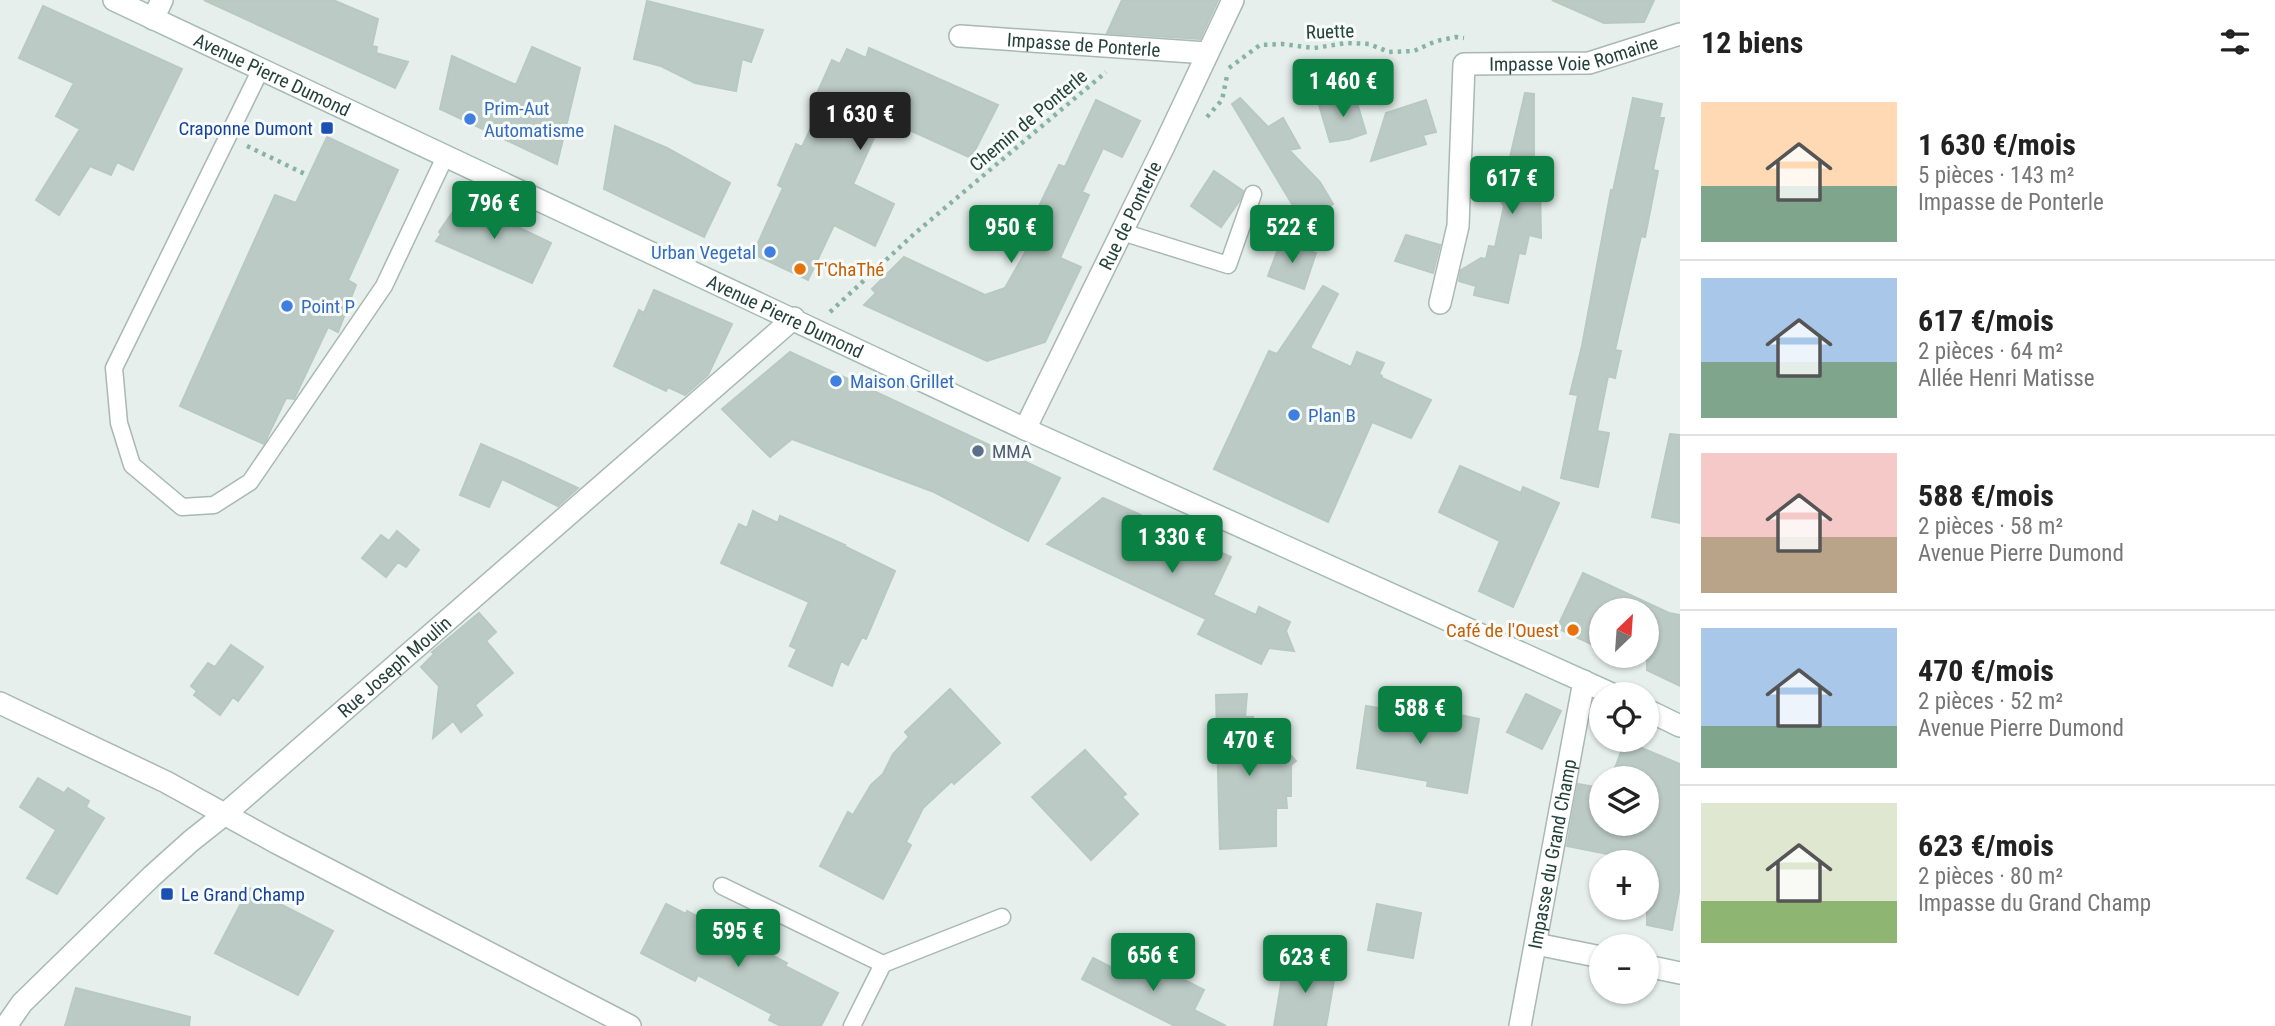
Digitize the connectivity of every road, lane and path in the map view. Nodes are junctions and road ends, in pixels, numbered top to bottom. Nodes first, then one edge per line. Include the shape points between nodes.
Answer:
1 (114, 0) edge
2 (1233, 0) edge
3 (158, 9) edge
4 (1680, 34) edge
5 (960, 36) dead end
6 (1469, 38) dead end
7 (1135, 48) junction
8 (1207, 53) junction
9 (261, 69) junction
10 (1197, 75) junction
11 (240, 143) dead end
12 (445, 157) junction
13 (305, 174) dead end
14 (1253, 194) dead end
15 (1122, 232) junction
16 (1440, 303) dead end
17 (794, 318) junction
18 (817, 329) junction
19 (1025, 429) junction
20 (1584, 681) junction
21 (1589, 683) edge
22 (0, 704) edge
23 (1659, 716) edge
24 (1680, 726) edge
25 (225, 814) junction
26 (722, 886) dead end
27 (1002, 917) dead end
28 (1536, 944) junction
29 (1589, 955) edge
30 (883, 964) junction
31 (1659, 969) edge
32 (1680, 973) edge
33 (6, 1026) edge
34 (630, 1026) edge
35 (852, 1026) edge
36 (1520, 1026) edge

1 - 3 street, Avenue Pierre Dumond
2 - 8 street, Rue de Ponterle
3 - 9 street, Avenue Pierre Dumond
4 - 16 street, Impasse Voie Romaine via 1589,62 1464,64 1458,226
5 - 7 street, Impasse de Ponterle
6 - 10 path, Ruette via 1389,52 1369,44 1260,45 1229,68
7 - 8 street, Impasse de Ponterle
7 - 18 path, Chemin de Ponterle via 914,234 835,305
8 - 10 street, Rue de Ponterle
9 - 12 street, Avenue Pierre Dumond
9 - 12 lane via 114,368 119,423 132,465 182,507 214,505 250,482 384,286
10 - 15 street, Rue de Ponterle
11 - 13 path
12 - 17 street, Avenue Pierre Dumond
14 - 15 lane via 1228,265
15 - 19 street, Rue de Ponterle
17 - 18 street, Avenue Pierre Dumond
17 - 25 street, Rue Joseph Moulin
18 - 19 street, Avenue Pierre Dumond
19 - 20 street, Avenue Pierre Dumond
20 - 21 street, Avenue Pierre Dumond
20 - 28 street, Impasse du Grand Champ
22 - 25 street
23 - 24 street
25 - 33 street, Rue Joseph Moulin via 152,876 22,1003
25 - 34 street
26 - 30 lane
27 - 30 lane
28 - 29 street
28 - 36 street, Impasse du Grand Champ
30 - 35 lane
31 - 32 street

